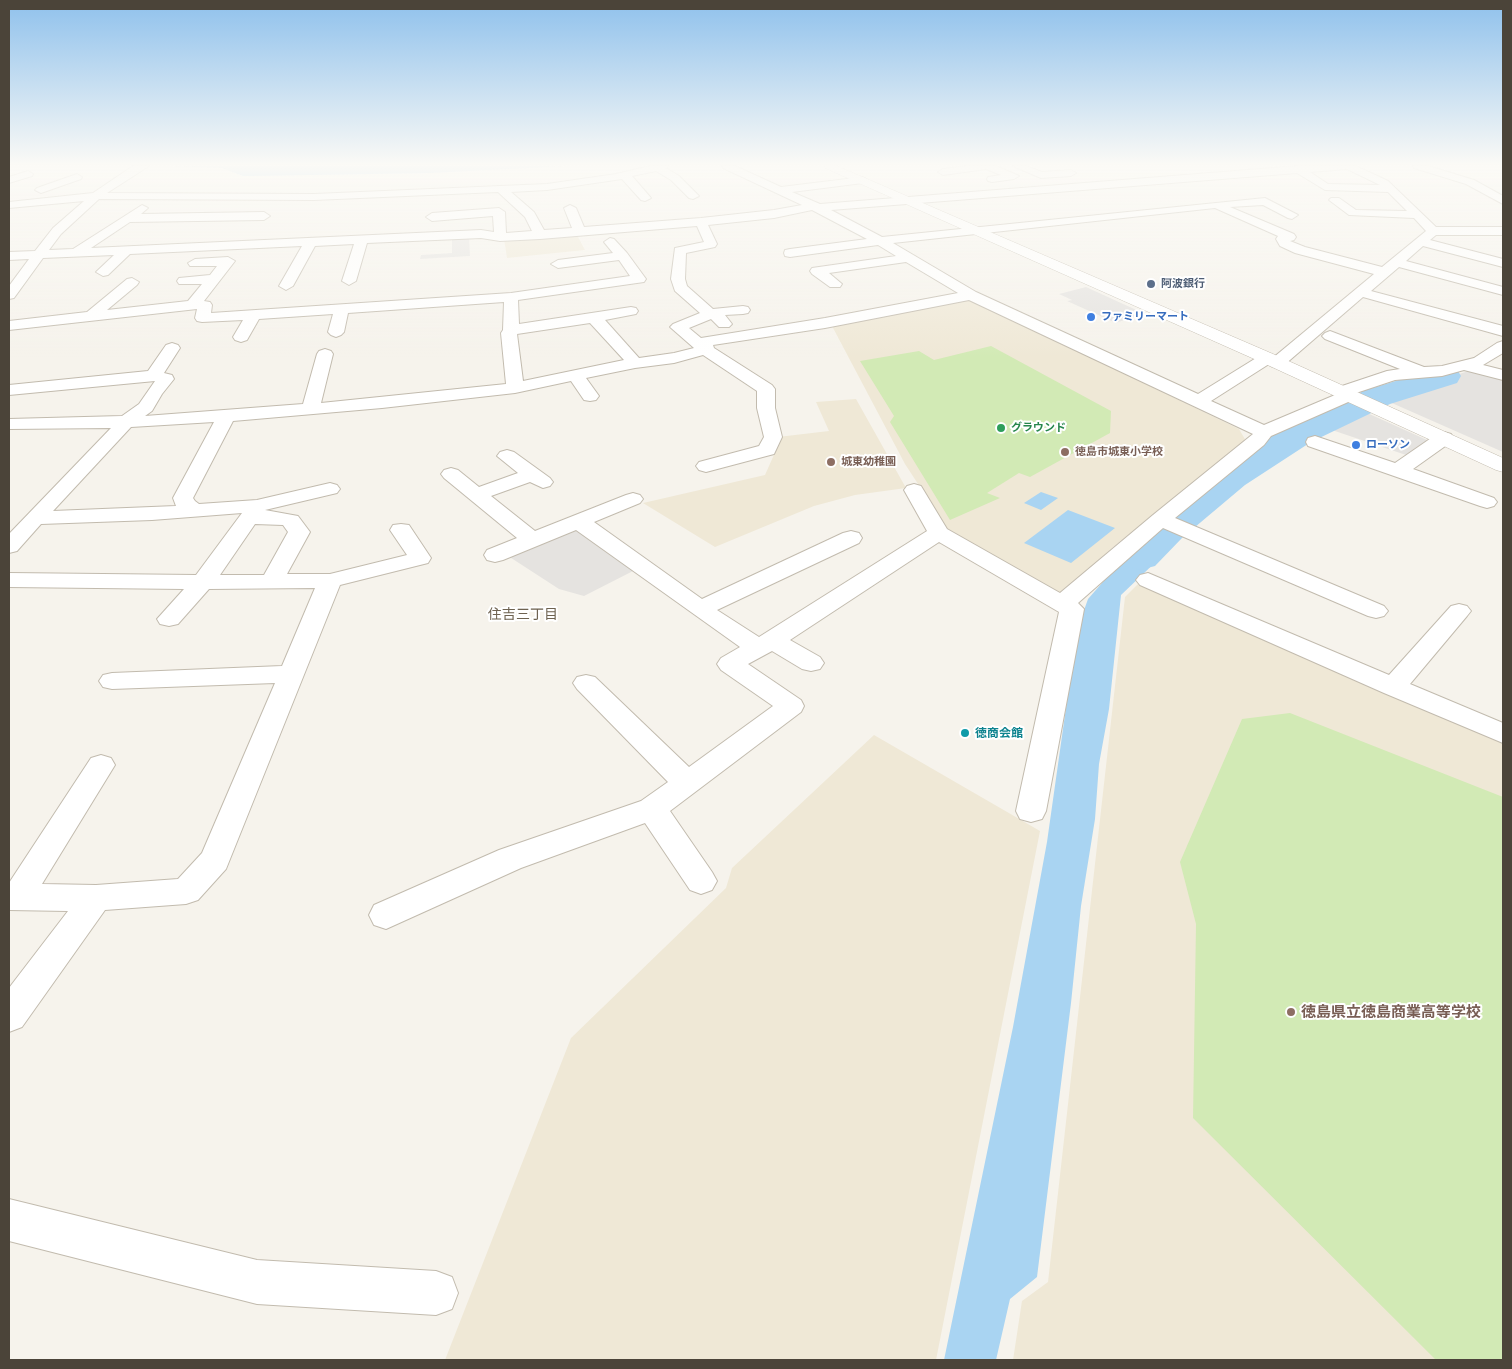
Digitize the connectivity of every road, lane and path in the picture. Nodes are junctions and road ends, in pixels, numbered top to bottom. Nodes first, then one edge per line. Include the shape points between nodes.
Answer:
1 (58, 230) edge
2 (109, 230) edge
3 (230, 230) edge
4 (500, 230) edge
5 (538, 230) edge
6 (600, 230) joint
7 (705, 230) edge
8 (859, 230) edge
9 (990, 230) edge
10 (1275, 230) edge
11 (980, 231) junction
12 (1433, 231) joint
13 (1503, 231) edge
14 (579, 232) joint
15 (540, 234) junction
16 (500, 237) junction
17 (362, 240) junction
18 (880, 241) junction
19 (1420, 241) junction
20 (311, 242) junction
21 (1503, 243) edge
22 (1490, 244) dead end
23 (160, 245) junction
24 (212, 246) junction
25 (127, 250) junction
26 (75, 252) junction
27 (790, 253) dead end
28 (40, 254) junction
29 (9, 256) edge
30 (622, 256) junction
31 (908, 258) junction
32 (1396, 262) junction
33 (183, 263) dead end
34 (1503, 263) edge
35 (558, 264) dead end
36 (147, 265) dead end
37 (103, 272) dead end
38 (568, 276) dead end
39 (1380, 276) junction
40 (215, 279) junction
41 (349, 280) dead end
42 (184, 281) dead end
43 (132, 282) dead end
44 (835, 284) dead end
45 (1394, 284) dead end
46 (286, 286) dead end
47 (577, 288) junction
48 (1503, 291) edge
49 (1360, 292) junction
50 (9, 295) edge
51 (971, 295) junction
52 (511, 297) junction
53 (193, 304) junction
54 (58, 307) dead end
55 (154, 309) junction
56 (341, 309) junction
57 (743, 310) dead end
58 (631, 311) dead end
59 (9, 312) edge
60 (710, 314) junction
61 (253, 315) junction
62 (90, 316) junction
63 (594, 318) junction
64 (144, 323) dead end
65 (9, 325) edge
66 (726, 326) dead end
67 (511, 330) junction
68 (1503, 331) edge
69 (336, 332) dead end
70 (1330, 336) dead end
71 (241, 338) dead end
72 (1503, 346) edge
73 (172, 348) dead end
74 (706, 350) junction
75 (325, 354) dead end
76 (1272, 361) junction
77 (635, 364) junction
78 (1467, 364) junction
79 (1503, 368) edge
80 (1421, 372) junction
81 (154, 375) junction
82 (1503, 375) edge
83 (576, 377) junction
84 (515, 388) junction
85 (9, 390) edge
86 (590, 396) dead end
87 (1356, 398) junction
88 (1199, 402) junction
89 (311, 409) junction
90 (227, 416) junction
91 (126, 422) junction
92 (9, 424) edge
93 (1264, 432) junction
94 (1444, 438) junction
95 (1315, 442) dead end
96 (507, 456) dead end
97 (706, 466) dead end
98 (1503, 466) edge
99 (1399, 470) junction
100 (451, 474) dead end
101 (330, 488) dead end
102 (914, 490) dead end
103 (475, 495) junction
104 (633, 499) dead end
105 (1487, 502) dead end
106 (196, 510) junction
107 (253, 512) junction
108 (36, 518) junction
109 (1163, 520) junction
110 (578, 521) junction
111 (401, 530) dead end
112 (939, 533) junction
113 (851, 538) dead end
114 (532, 540) junction
115 (9, 546) edge
116 (495, 555) dead end
117 (9, 580) edge
118 (1148, 580) dead end
119 (330, 581) junction
120 (203, 582) junction
121 (272, 582) junction
122 (1062, 604) junction
123 (700, 609) junction
124 (1376, 611) dead end
125 (1459, 611) dead end
126 (170, 619) dead end
127 (765, 644) junction
128 (811, 663) dead end
129 (292, 674) junction
130 (112, 682) dead end
131 (586, 684) dead end
132 (1392, 687) junction
133 (1503, 734) edge
134 (101, 765) dead end
135 (686, 782) junction
136 (652, 809) junction
137 (1031, 811) dead end
138 (702, 881) dead end
139 (13, 897) edge
140 (96, 898) junction
141 (386, 915) dead end
142 (9, 1016) edge
143 (9, 1220) edge
144 (436, 1293) dead end

1 - 28 street
2 - 26 street
3 - 24 street
4 - 16 street
5 - 15 street
6 - 14 street
6 - 30 street
7 - 60 street via 711,244 680,251 678,278 680,288
8 - 18 street
9 - 11 street
10 - 39 street via 1290,237 1282,239 1284,243 1300,250
11 - 18 street
11 - 76 street
12 - 13 street
12 - 19 street
14 - 15 street
15 - 16 street
16 - 17 street via 481,234
17 - 20 street
17 - 41 street
18 - 27 street
18 - 31 street
19 - 32 street
19 - 34 street
20 - 24 street
20 - 46 street
21 - 22 street
23 - 24 street
23 - 25 street
23 - 36 street
25 - 26 street
25 - 37 street
26 - 28 street
28 - 29 street
28 - 50 street
30 - 35 street
30 - 47 street via 639,279
31 - 44 street via 817,272
31 - 51 street
32 - 39 street
32 - 48 street
33 - 40 street via 228,261
38 - 47 street
39 - 45 street
39 - 49 street
40 - 42 street
40 - 53 street
43 - 62 street
47 - 52 street
49 - 68 street
49 - 76 street
51 - 74 street via 705,342
51 - 88 street
52 - 56 street
52 - 67 street
53 - 55 street
53 - 61 street via 205,305 202,318
54 - 59 street
55 - 62 street
55 - 64 street
56 - 61 street
56 - 69 street
57 - 60 street
58 - 63 street
60 - 66 street via 719,317
60 - 74 street via 678,326
61 - 71 street
62 - 65 street
63 - 67 street
63 - 77 street
67 - 84 street
70 - 80 street
72 - 78 street via 1480,361
73 - 81 street
74 - 77 street
74 - 97 street via 766,389 766,408 773,437 767,450
75 - 89 street
76 - 87 street
76 - 88 street
77 - 83 street
78 - 79 street
78 - 80 street via 1442,371
78 - 82 street
80 - 87 street via 1393,374
81 - 85 street
81 - 91 street via 166,378 146,407
83 - 84 street
83 - 86 street
84 - 89 street
87 - 93 street
87 - 94 street
88 - 93 street
89 - 90 street
90 - 91 street
90 - 106 street via 183,498 186,505
91 - 92 street
91 - 108 street
93 - 109 street
94 - 98 street
94 - 99 street
95 - 99 street
96 - 103 street via 538,479
99 - 105 street
100 - 103 street
101 - 107 street
102 - 112 street
103 - 114 street
104 - 110 street
106 - 107 street
106 - 108 street
107 - 120 street
107 - 121 street via 291,520 298,532
108 - 115 street
109 - 122 street
109 - 124 street
110 - 114 street
110 - 123 street
111 - 119 street via 420,558
112 - 122 street
112 - 127 street
113 - 123 street
114 - 116 street
117 - 120 street
118 - 132 street
119 - 121 street
119 - 129 street
120 - 121 street
120 - 126 street
122 - 137 street via 1072,609
123 - 127 street
125 - 132 street
127 - 128 street
127 - 135 street via 730,664 791,706
129 - 130 street
129 - 140 street via 215,860 186,891
131 - 135 street
132 - 133 street
134 - 139 street
135 - 136 street
136 - 138 street
136 - 141 street via 510,859
139 - 140 street
140 - 142 street
143 - 144 street via 257,1282

